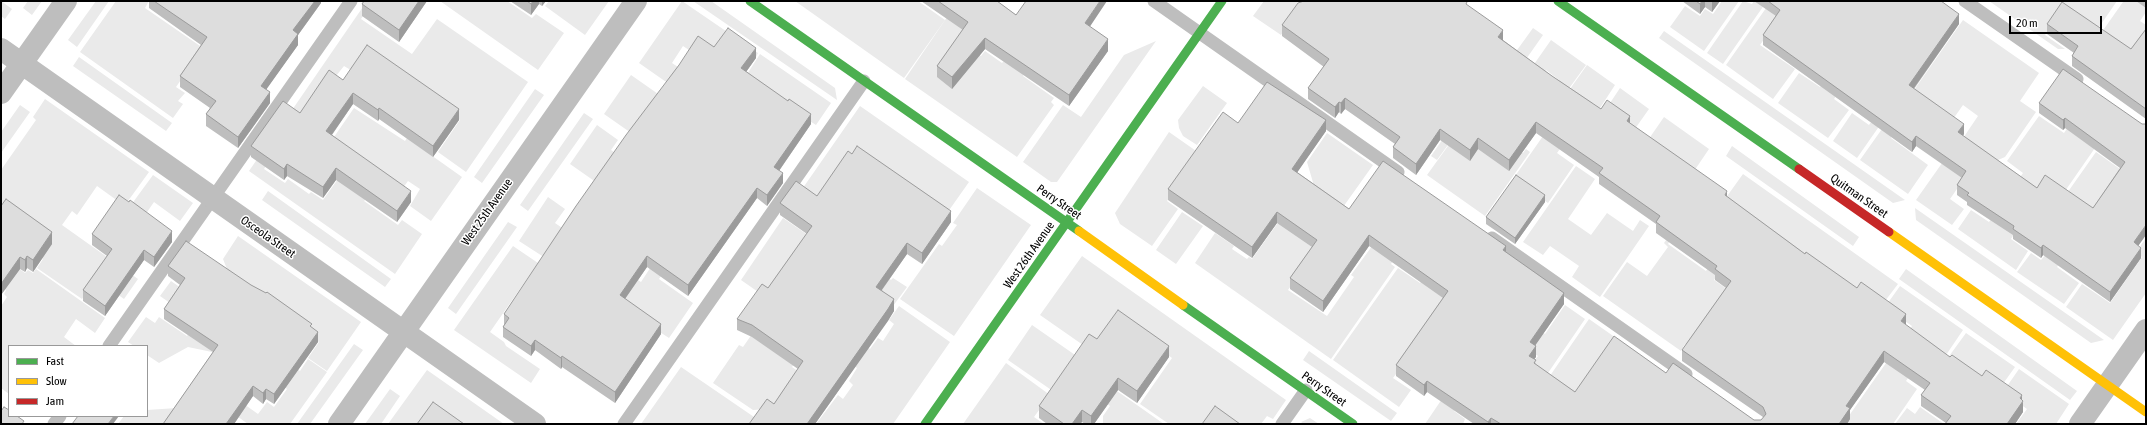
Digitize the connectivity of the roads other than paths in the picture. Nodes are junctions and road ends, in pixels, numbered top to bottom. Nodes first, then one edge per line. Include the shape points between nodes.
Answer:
1 (66, 1) edge
2 (351, 1) edge
3 (636, 1) edge
4 (750, 1) edge
5 (1154, 1) edge
6 (1222, 1) edge
7 (1558, 1) edge
8 (1965, 1) edge
9 (1200, 33) junction
10 (1, 49) edge
11 (22, 64) junction
12 (864, 81) junction
13 (2088, 87) edge
14 (1, 93) edge
15 (1406, 177) edge
16 (212, 198) junction
17 (1067, 222) junction
18 (1484, 232) edge
19 (2146, 330) edge
20 (404, 332) junction
21 (110, 345) edge
22 (1699, 383) edge
23 (2108, 385) junction
24 (1306, 390) junction
25 (2146, 412) edge
26 (339, 424) edge
27 (535, 424) edge
28 (624, 424) edge
29 (925, 424) edge
30 (1282, 424) edge
31 (1353, 424) edge
32 (2080, 424) edge

1 - 11 street
2 - 16 lane
3 - 20 street, West 25th Avenue
4 - 12 street, Perry Street
5 - 9 lane
6 - 9 street, West 26th Avenue
7 - 23 street, Quitman Street
8 - 13 lane
9 - 15 lane
9 - 17 street, West 26th Avenue
10 - 11 street, Osceola Street
11 - 14 street
11 - 16 street, Osceola Street
12 - 17 street, Perry Street
12 - 28 lane
16 - 20 street, Osceola Street
16 - 21 lane
17 - 24 street, Perry Street
17 - 29 street, West 26th Avenue
18 - 22 lane
19 - 23 street
20 - 26 street, West 25th Avenue
20 - 27 street, Osceola Street
23 - 25 street, Quitman Street
23 - 32 street
24 - 30 lane
24 - 31 street, Perry Street

